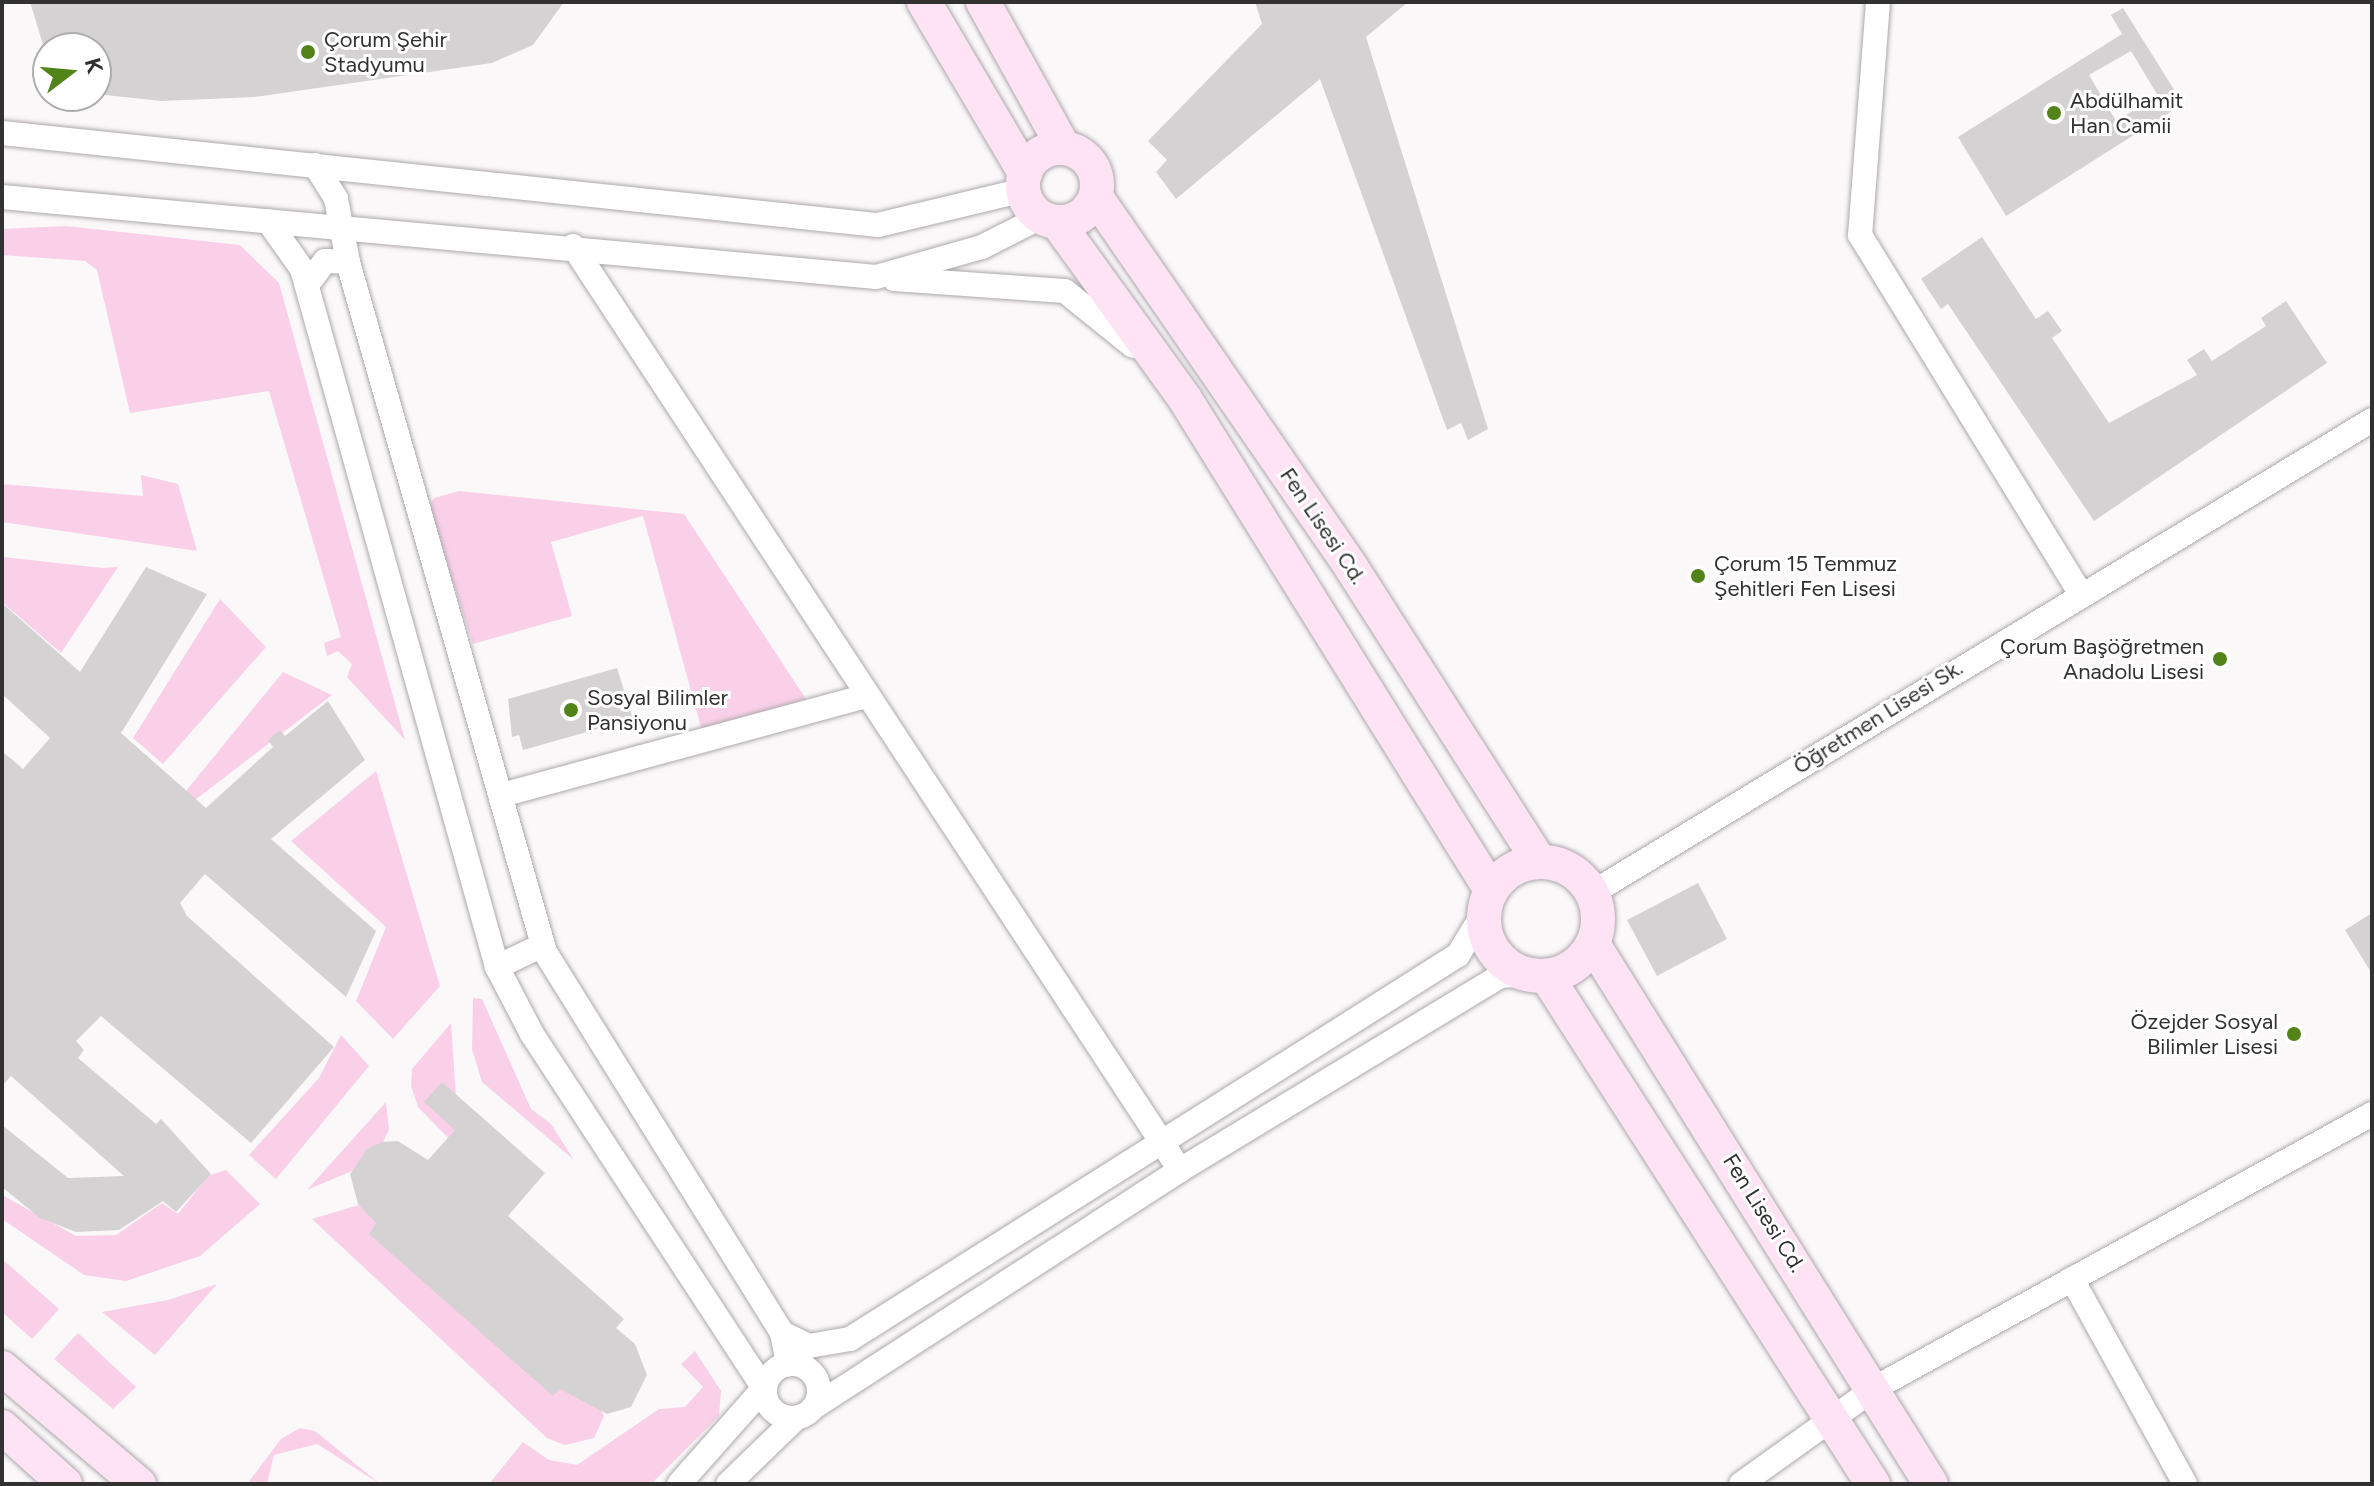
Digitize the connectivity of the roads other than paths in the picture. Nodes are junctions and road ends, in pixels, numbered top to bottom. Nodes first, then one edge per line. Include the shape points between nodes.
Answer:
1 (924, 2) edge
2 (983, 2) edge
3 (1878, 2) edge
4 (2, 133) edge
5 (1064, 148) junction
6 (315, 165) junction
7 (2, 197) edge
8 (1096, 197) junction
9 (1037, 201) junction
10 (268, 221) junction
11 (344, 224) junction
12 (573, 246) junction
13 (348, 262) junction
14 (876, 277) junction
15 (307, 285) junction
16 (1185, 399) junction
17 (2372, 420) edge
18 (2080, 593) junction
19 (866, 696) junction
20 (502, 795) junction
21 (1539, 861) junction
22 (1592, 893) junction
23 (1487, 902) junction
24 (1593, 944) junction
25 (543, 945) junction
26 (497, 967) junction
27 (1535, 976) junction
28 (2372, 1114) edge
29 (1161, 1143) junction
30 (1180, 1170) junction
31 (2072, 1279) junction
32 (782, 1333) junction
33 (823, 1347) junction
34 (794, 1365) junction
35 (2, 1368) edge
36 (764, 1388) junction
37 (1875, 1388) junction
38 (805, 1412) junction
39 (1830, 1415) junction
40 (2, 1427) edge
41 (65, 1484) edge
42 (139, 1484) edge
43 (679, 1484) edge
44 (728, 1484) edge
45 (1741, 1484) edge
46 (1873, 1484) edge
47 (1931, 1484) edge
48 (2185, 1484) edge

1 - 9 street
2 - 5 street
3 - 18 street via 1860,235
4 - 6 street
5 - 8 street via 1092,165
5 - 9 street via 1040,154
6 - 9 street via 878,225
6 - 11 street
7 - 10 street
8 - 9 street via 1081,217
8 - 21 street, Fen Lisesi Cd. via 1343,555
9 - 14 street via 982,247
9 - 16 street
10 - 11 street
10 - 15 street
11 - 12 street
11 - 13 street
12 - 14 street
12 - 19 street
13 - 15 street via 325,261
13 - 20 street
14 - 16 street via 1065,291 1095,309
15 - 26 street
16 - 23 street
17 - 18 street, Öğretmen Lisesi Sk.
18 - 22 street, Öğretmen Lisesi Sk.
19 - 20 street
19 - 29 street
20 - 25 street
21 - 22 street via 1562,865
21 - 23 street via 1511,869
22 - 24 street via 1599,921
23 - 27 street via 1486,939 1500,961
23 - 29 street via 1458,955
24 - 27 street via 1574,967
24 - 37 street, Fen Lisesi Cd.
25 - 26 street
25 - 32 street
26 - 36 street via 540,1047
27 - 30 street via 1500,976
27 - 39 street
28 - 31 street
29 - 30 street
29 - 33 street via 850,1339
30 - 38 street
31 - 37 street
31 - 48 street
32 - 33 street
32 - 34 street
33 - 34 street
34 - 36 street via 772,1372
34 - 38 street via 817,1381
35 - 42 street
36 - 38 street via 775,1412
36 - 43 street
37 - 39 street
37 - 47 street, Fen Lisesi Cd.
38 - 44 street
39 - 45 street
39 - 46 street
40 - 41 street

